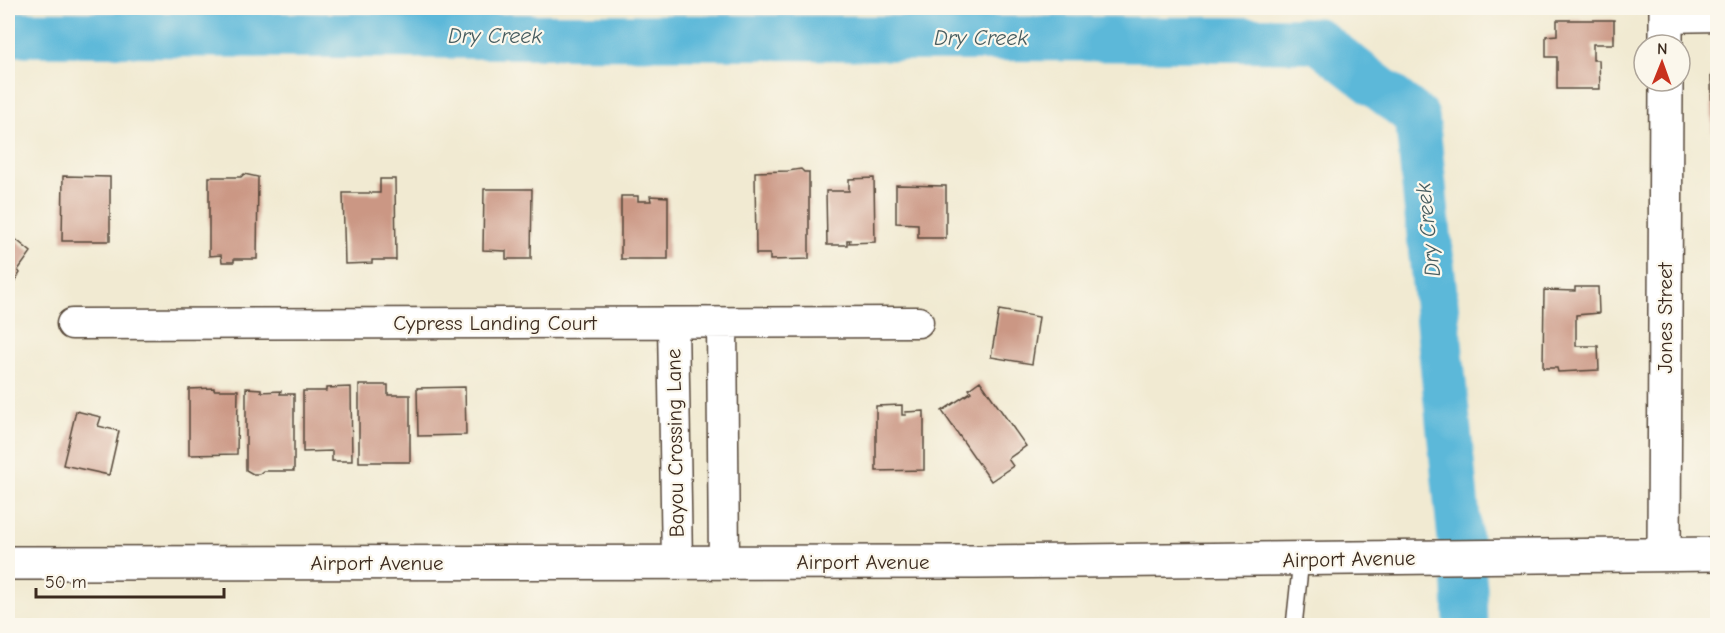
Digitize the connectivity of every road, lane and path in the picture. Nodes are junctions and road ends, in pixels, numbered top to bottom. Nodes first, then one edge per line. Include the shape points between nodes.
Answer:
1 (1718, 16) edge
2 (1666, 23) edge
3 (1666, 93) edge
4 (918, 322) dead end
5 (673, 323) junction
6 (722, 323) junction
7 (72, 324) dead end
8 (1664, 554) junction
9 (1718, 554) edge
10 (1301, 560) junction
11 (8, 562) edge
12 (724, 562) junction
13 (677, 563) junction
14 (1294, 626) edge

1 - 2 street
3 - 8 street, Jones Street
4 - 6 street, Cypress Landing Court
5 - 6 street, Cypress Landing Court
5 - 7 street, Cypress Landing Court
5 - 13 street, Bayou Crossing Lane
6 - 12 street
8 - 9 street, Airport Avenue
8 - 10 street, Airport Avenue
10 - 12 street, Airport Avenue
10 - 14 lane
11 - 13 street, Airport Avenue
12 - 13 street, Airport Avenue

